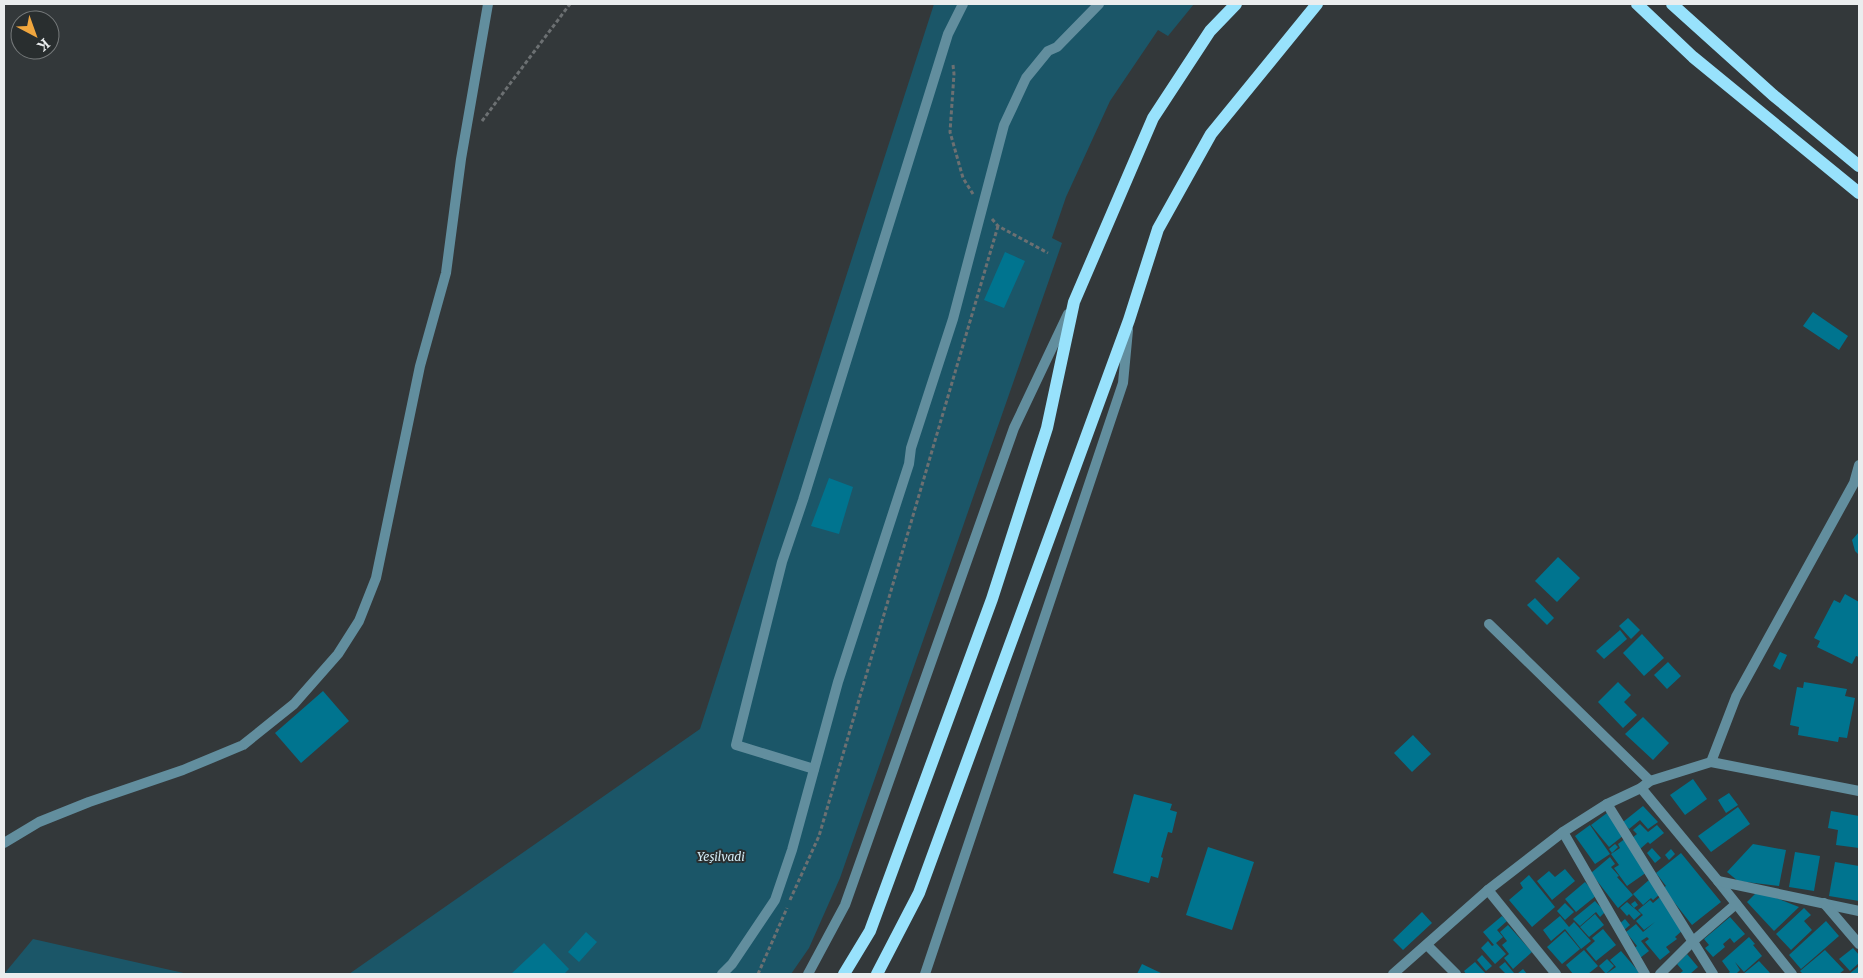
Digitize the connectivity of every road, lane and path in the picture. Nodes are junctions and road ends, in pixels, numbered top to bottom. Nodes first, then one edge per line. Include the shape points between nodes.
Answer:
1 (488, 4) edge
2 (570, 4) edge
3 (964, 4) edge
4 (1099, 4) edge
5 (1236, 4) edge
6 (1318, 4) edge
7 (1637, 4) edge
8 (1672, 4) edge
9 (951, 58) dead end
10 (481, 122) dead end
11 (1857, 163) edge
12 (1859, 193) edge
13 (982, 209) junction
14 (998, 226) junction
15 (1048, 253) dead end
16 (1074, 302) junction
17 (1129, 320) junction
18 (1859, 465) edge
19 (1489, 624) dead end
20 (1711, 762) junction
21 (814, 769) junction
22 (1646, 785) junction
23 (1859, 791) edge
24 (1607, 804) junction
25 (1563, 832) junction
26 (4, 843) edge
27 (1718, 880) junction
28 (1488, 890) junction
29 (1824, 903) junction
30 (1736, 904) junction
31 (1859, 910) edge
32 (1692, 942) junction
33 (1859, 944) edge
34 (1427, 945) junction
35 (722, 974) edge
36 (758, 974) edge
37 (808, 974) edge
38 (844, 974) edge
39 (877, 974) edge
40 (925, 974) edge
41 (1393, 974) edge
42 (1456, 974) edge
43 (1556, 974) edge
44 (1645, 974) edge
45 (1660, 974) edge
46 (1714, 974) edge
47 (1792, 974) edge

1 - 26 street via 460,160 446,273 420,366 376,578 359,621 338,654 294,704 243,745 184,770 47,818
2 - 10 path
3 - 21 street via 948,34 782,562 736,745
4 - 13 street via 1057,47 1048,51 1026,78 1004,125
5 - 16 main road via 1210,31 1154,118
6 - 17 main road via 1211,134 1158,229
7 - 12 main road via 1693,57
8 - 11 main road via 1773,95
9 - 13 path via 954,74 950,132 963,178
13 - 14 path
13 - 21 street via 953,319 838,682
14 - 15 path
14 - 36 path via 818,836
16 - 37 street via 1014,428 844,905
16 - 38 main road via 1047,428 992,599 870,931
17 - 39 main road via 918,893
17 - 40 street via 1123,383
18 - 20 street via 1854,483 1736,697
19 - 22 street
20 - 22 street
20 - 23 street
21 - 35 street via 775,900
22 - 24 street
22 - 27 street
24 - 25 street
24 - 32 street
25 - 28 street
25 - 44 street
27 - 29 street
27 - 30 street
28 - 34 street
28 - 43 street
29 - 31 street
29 - 33 street
30 - 32 street
30 - 47 street
32 - 45 street
32 - 46 street
34 - 41 street
34 - 42 street

